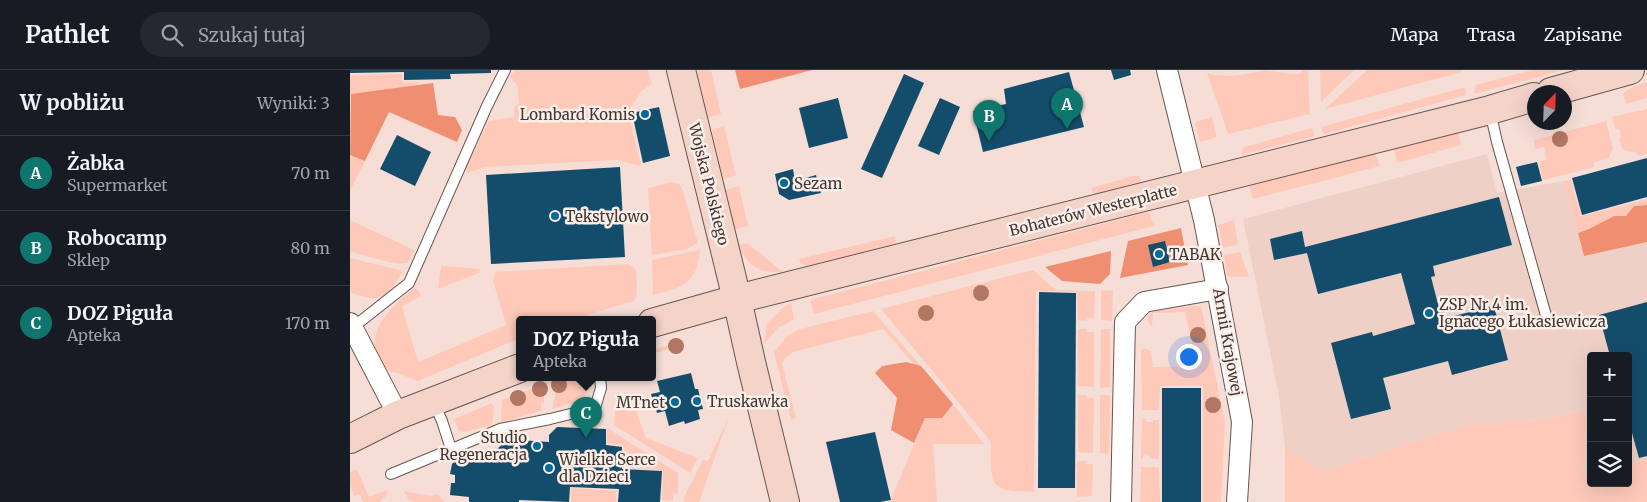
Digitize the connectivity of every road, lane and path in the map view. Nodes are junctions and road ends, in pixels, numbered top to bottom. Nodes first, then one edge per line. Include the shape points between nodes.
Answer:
1 (505, 70) edge
2 (681, 70) edge
3 (1167, 70) edge
4 (1630, 70) edge
5 (1572, 86) edge
6 (1527, 99) edge
7 (1490, 110) junction
8 (1196, 184) junction
9 (1218, 289) junction
10 (737, 299) junction
11 (1547, 319) dead end
12 (656, 322) edge
13 (351, 325) edge
14 (516, 370) edge
15 (600, 381) edge
16 (433, 402) junction
17 (398, 415) junction
18 (350, 439) edge
19 (451, 449) junction
20 (391, 474) dead end
21 (785, 502) edge
22 (1121, 502) edge
23 (1237, 502) edge

1 - 13 lane via 409,283
2 - 10 street, Wojska Polskiego
3 - 8 street, Armii Krajowej
4 - 5 street
6 - 7 street, Bohaterów Westerplatte
7 - 8 street, Bohaterów Westerplatte
7 - 11 lane
8 - 9 street, Armii Krajowej
8 - 10 street, Bohaterów Westerplatte
9 - 22 street via 1144,302 1126,322
9 - 23 street, Armii Krajowej via 1242,422
10 - 12 street, Bohaterów Westerplatte
10 - 21 street, Wojska Polskiego
13 - 17 street
14 - 16 street
15 - 19 lane via 595,408 500,429
16 - 17 street
16 - 19 lane
17 - 18 street
19 - 20 lane

